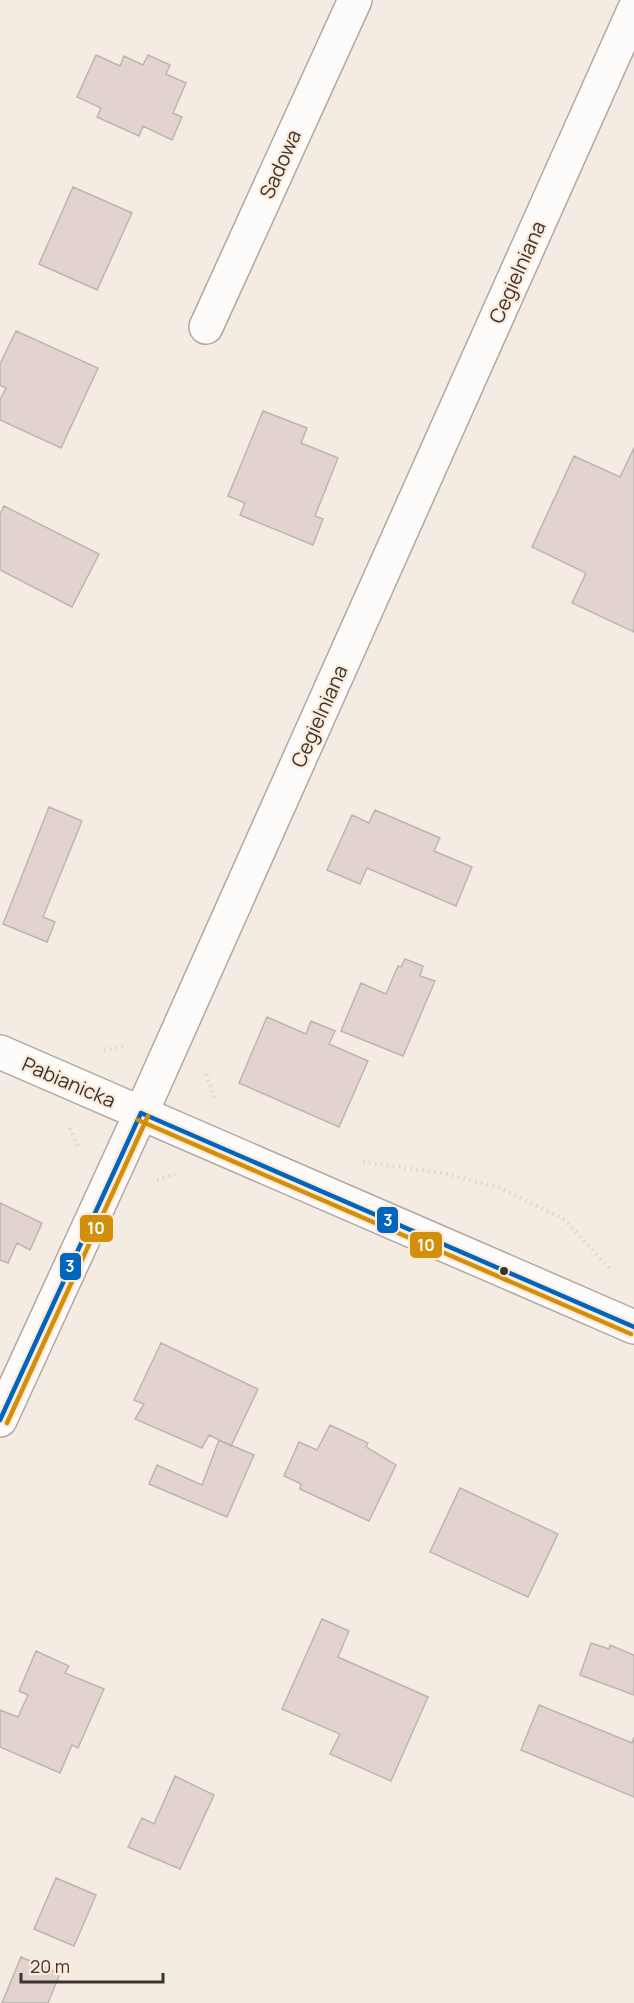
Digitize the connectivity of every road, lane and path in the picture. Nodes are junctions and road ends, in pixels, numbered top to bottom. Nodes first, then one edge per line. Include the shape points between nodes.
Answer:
1 (355, 0) edge
2 (634, 10) edge
3 (206, 327) dead end
4 (0, 1052) edge
5 (203, 1067) dead end
6 (219, 1105) dead end
7 (141, 1113) junction
8 (360, 1161) dead end
9 (177, 1173) dead end
10 (148, 1183) dead end
11 (617, 1277) dead end
12 (634, 1327) edge
13 (0, 1420) edge

1 - 3 street, Sadowa
2 - 7 street, Cegielniana
4 - 7 street, Pabianicka
5 - 6 path
7 - 12 street, Pabianicka
7 - 13 street, Cegielniana
8 - 11 path via 444,1173 500,1188 565,1220
9 - 10 path

